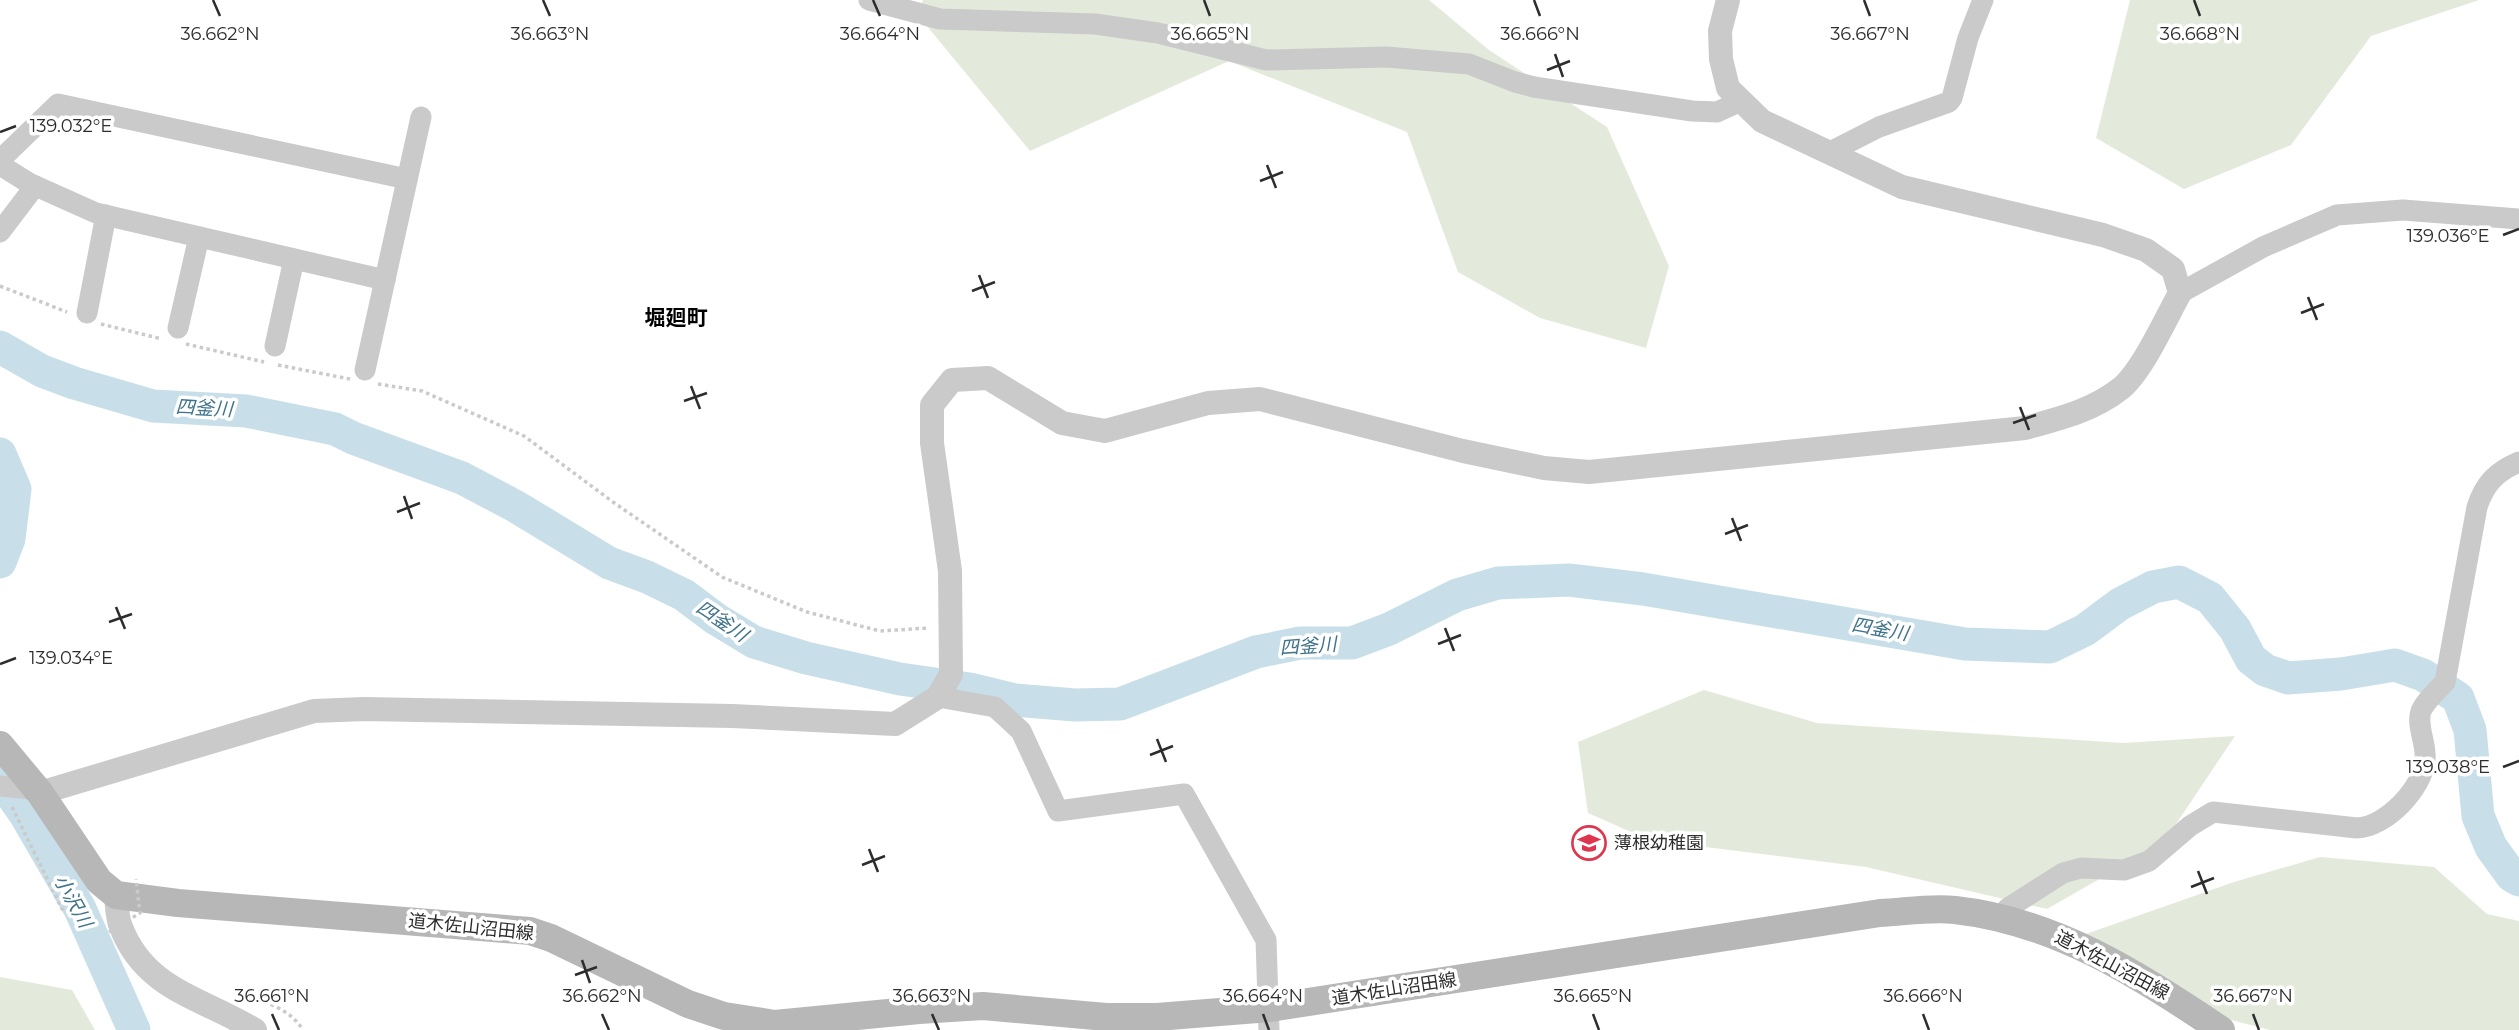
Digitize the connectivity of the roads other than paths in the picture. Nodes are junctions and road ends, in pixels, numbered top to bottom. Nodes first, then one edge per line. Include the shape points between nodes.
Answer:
1 (869, 0) edge
2 (1728, 0) edge
3 (1983, 0) edge
4 (1741, 101) junction
5 (421, 117) dead end
6 (1828, 153) junction
7 (0, 162) edge
8 (407, 179) junction
9 (35, 186) junction
10 (106, 215) junction
11 (2519, 219) edge
12 (0, 232) edge
13 (199, 237) junction
14 (294, 259) junction
15 (385, 280) junction
16 (2180, 293) junction
17 (85, 317) road end
18 (173, 336) road end
19 (275, 346) dead end
20 (364, 378) road end
21 (2519, 461) edge
22 (938, 697) junction
23 (0, 745) edge
24 (3, 789) edge
25 (35, 791) junction
26 (115, 889) junction
27 (2000, 918) junction
28 (1269, 1019) edge
29 (1137, 1024) edge
30 (254, 1030) edge
31 (2221, 1030) edge

1 - 4 street via 940,19 1095,23 1158,33 1266,60 1386,57 1469,64 1534,87 1692,111 1717,112
2 - 4 street via 1720,31 1721,59 1728,88
3 - 6 street via 1949,102 1879,127
4 - 6 street via 1762,121
5 - 8 street
6 - 16 street via 1902,187 2104,235 2146,250 2174,270
7 - 8 street via 58,104
7 - 9 street
8 - 15 street
9 - 10 street
9 - 12 street
10 - 13 street
10 - 17 street
11 - 16 street via 2403,210 2337,215 2263,247
13 - 14 street
13 - 18 street
14 - 15 street
14 - 19 street
15 - 20 street
16 - 22 street via 2127,381 2078,413 2025,428 1589,472 1463,451 1260,399 1208,403 1105,431 1062,423 988,378 952,380 932,405 952,626 951,674
21 - 27 street via 2485,485 2479,499 2445,682 2428,700 2420,718 2423,771 2416,787 2391,813 2357,828 2213,812 2149,861 2124,870 2081,868 2063,873
22 - 25 street via 895,724 732,716 314,710
22 - 28 street via 995,707 1021,731 1058,811 1184,794 1266,940
23 - 25 main road
24 - 25 street
25 - 26 main road via 99,881
26 - 29 main road, 道木佐山沼田線 via 178,902 530,930 688,1004 724,1016 775,1024 983,1006
26 - 30 street via 120,925 151,974 169,988
27 - 28 main road, 道木佐山沼田線 via 1951,909 1880,913
27 - 31 main road, 道木佐山沼田線 via 2061,936 2154,984
28 - 29 main road, 道木佐山沼田線

